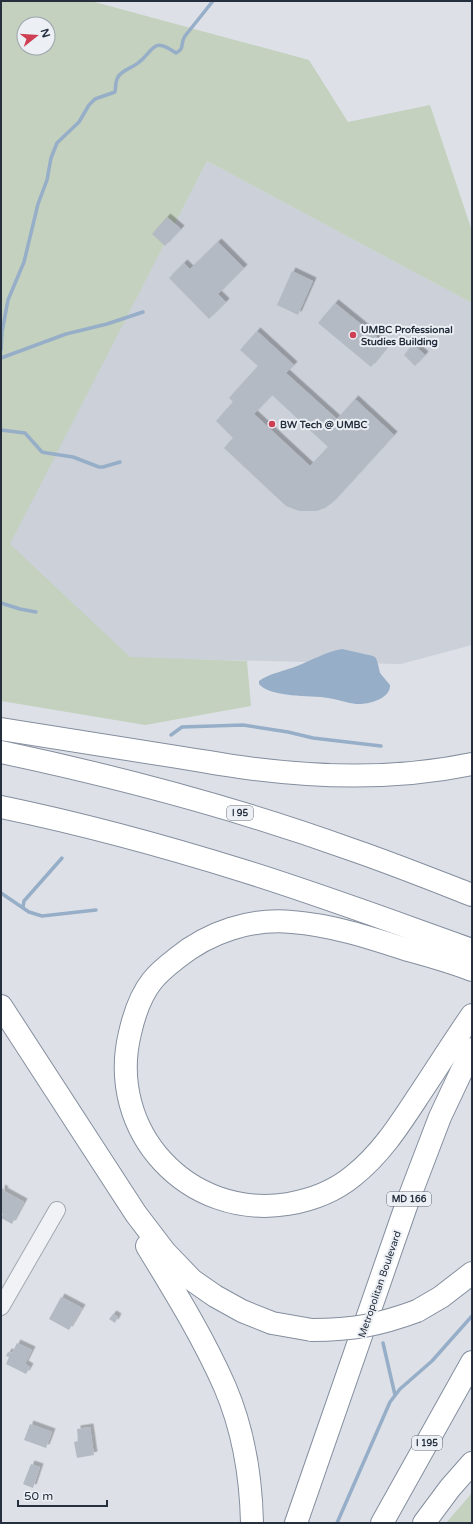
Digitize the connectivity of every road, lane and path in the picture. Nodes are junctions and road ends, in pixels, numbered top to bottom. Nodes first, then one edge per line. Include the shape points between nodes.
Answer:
1 (1, 729) edge
2 (1, 752) edge
3 (472, 764) edge
4 (1, 807) edge
5 (472, 895) edge
6 (470, 963) edge
7 (1, 1006) edge
8 (472, 1015) edge
9 (472, 1049) edge
10 (472, 1081) edge
11 (68, 1110) junction
12 (57, 1210) dead end
13 (472, 1274) edge
14 (6, 1288) edge
15 (1, 1306) edge
16 (355, 1353) junction
17 (472, 1362) edge
18 (472, 1463) edge
19 (252, 1523) edge
20 (296, 1523) edge
21 (382, 1523) edge
22 (424, 1523) edge

1 - 3 highway via 254,769 310,774 367,776 415,773
2 - 5 highway, I 95 via 157,789 262,820 350,849
4 - 6 highway via 136,840 327,898
6 - 8 highway via 367,936 291,922 251,924 213,935 191,946 170,963 152,981 140,1001 126,1045 125,1070 128,1094 135,1118 148,1144 169,1169 190,1184 219,1199 247,1206 302,1202 331,1191 353,1176 377,1154
7 - 11 highway
9 - 16 highway, Metropolitan Boulevard / MD 166 via 440,1116
10 - 16 highway
11 - 13 highway, bridge via 136,1214 165,1252 192,1280 242,1311 272,1323 312,1330 370,1326 417,1311
11 - 19 highway via 192,1321 225,1388 246,1456
12 - 14 street
14 - 15 street
16 - 20 highway, Metropolitan Boulevard
17 - 21 highway, I 195
18 - 22 highway

